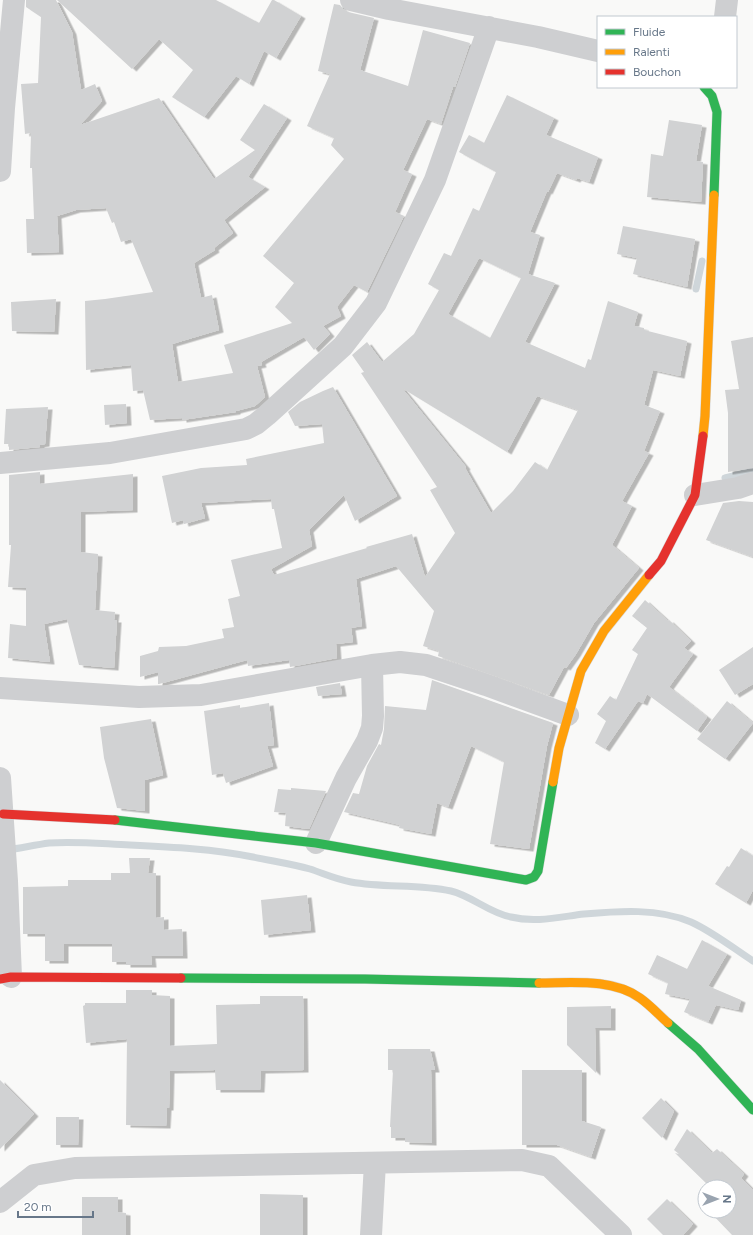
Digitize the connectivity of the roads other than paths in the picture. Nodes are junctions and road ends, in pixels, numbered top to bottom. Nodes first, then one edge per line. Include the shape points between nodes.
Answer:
1 (14, 0) edge
2 (351, 0) edge
3 (728, 0) edge
4 (725, 16) edge
5 (489, 27) junction
6 (597, 51) edge
7 (710, 90) edge
8 (0, 171) edge
9 (0, 463) edge
10 (753, 483) edge
11 (695, 495) junction
12 (372, 665) junction
13 (0, 688) edge
14 (568, 715) junction
15 (0, 778) edge
16 (3, 814) junction
17 (316, 843) junction
18 (4, 882) edge
19 (5, 978) edge
20 (753, 1110) edge
21 (375, 1163) junction
22 (0, 1202) edge
23 (371, 1235) edge
24 (621, 1235) edge

1 - 8 street
2 - 5 street
3 - 4 street
5 - 6 street
5 - 9 street via 435,180 376,302 343,346 267,415 246,429 110,453
7 - 11 street via 717,112 705,416
10 - 11 street
11 - 14 street via 661,561 604,631 581,671
12 - 13 street via 201,695 139,697
12 - 14 street via 400,662 426,665
12 - 17 street via 372,728
14 - 17 street via 559,748 538,871 534,877 526,880
15 - 16 street
16 - 17 street via 125,820
16 - 18 street
18 - 19 street
19 - 20 street via 358,979 606,984 626,990 640,998 698,1049
21 - 22 street via 75,1168 34,1175
21 - 23 street
21 - 24 street via 522,1160 549,1166

